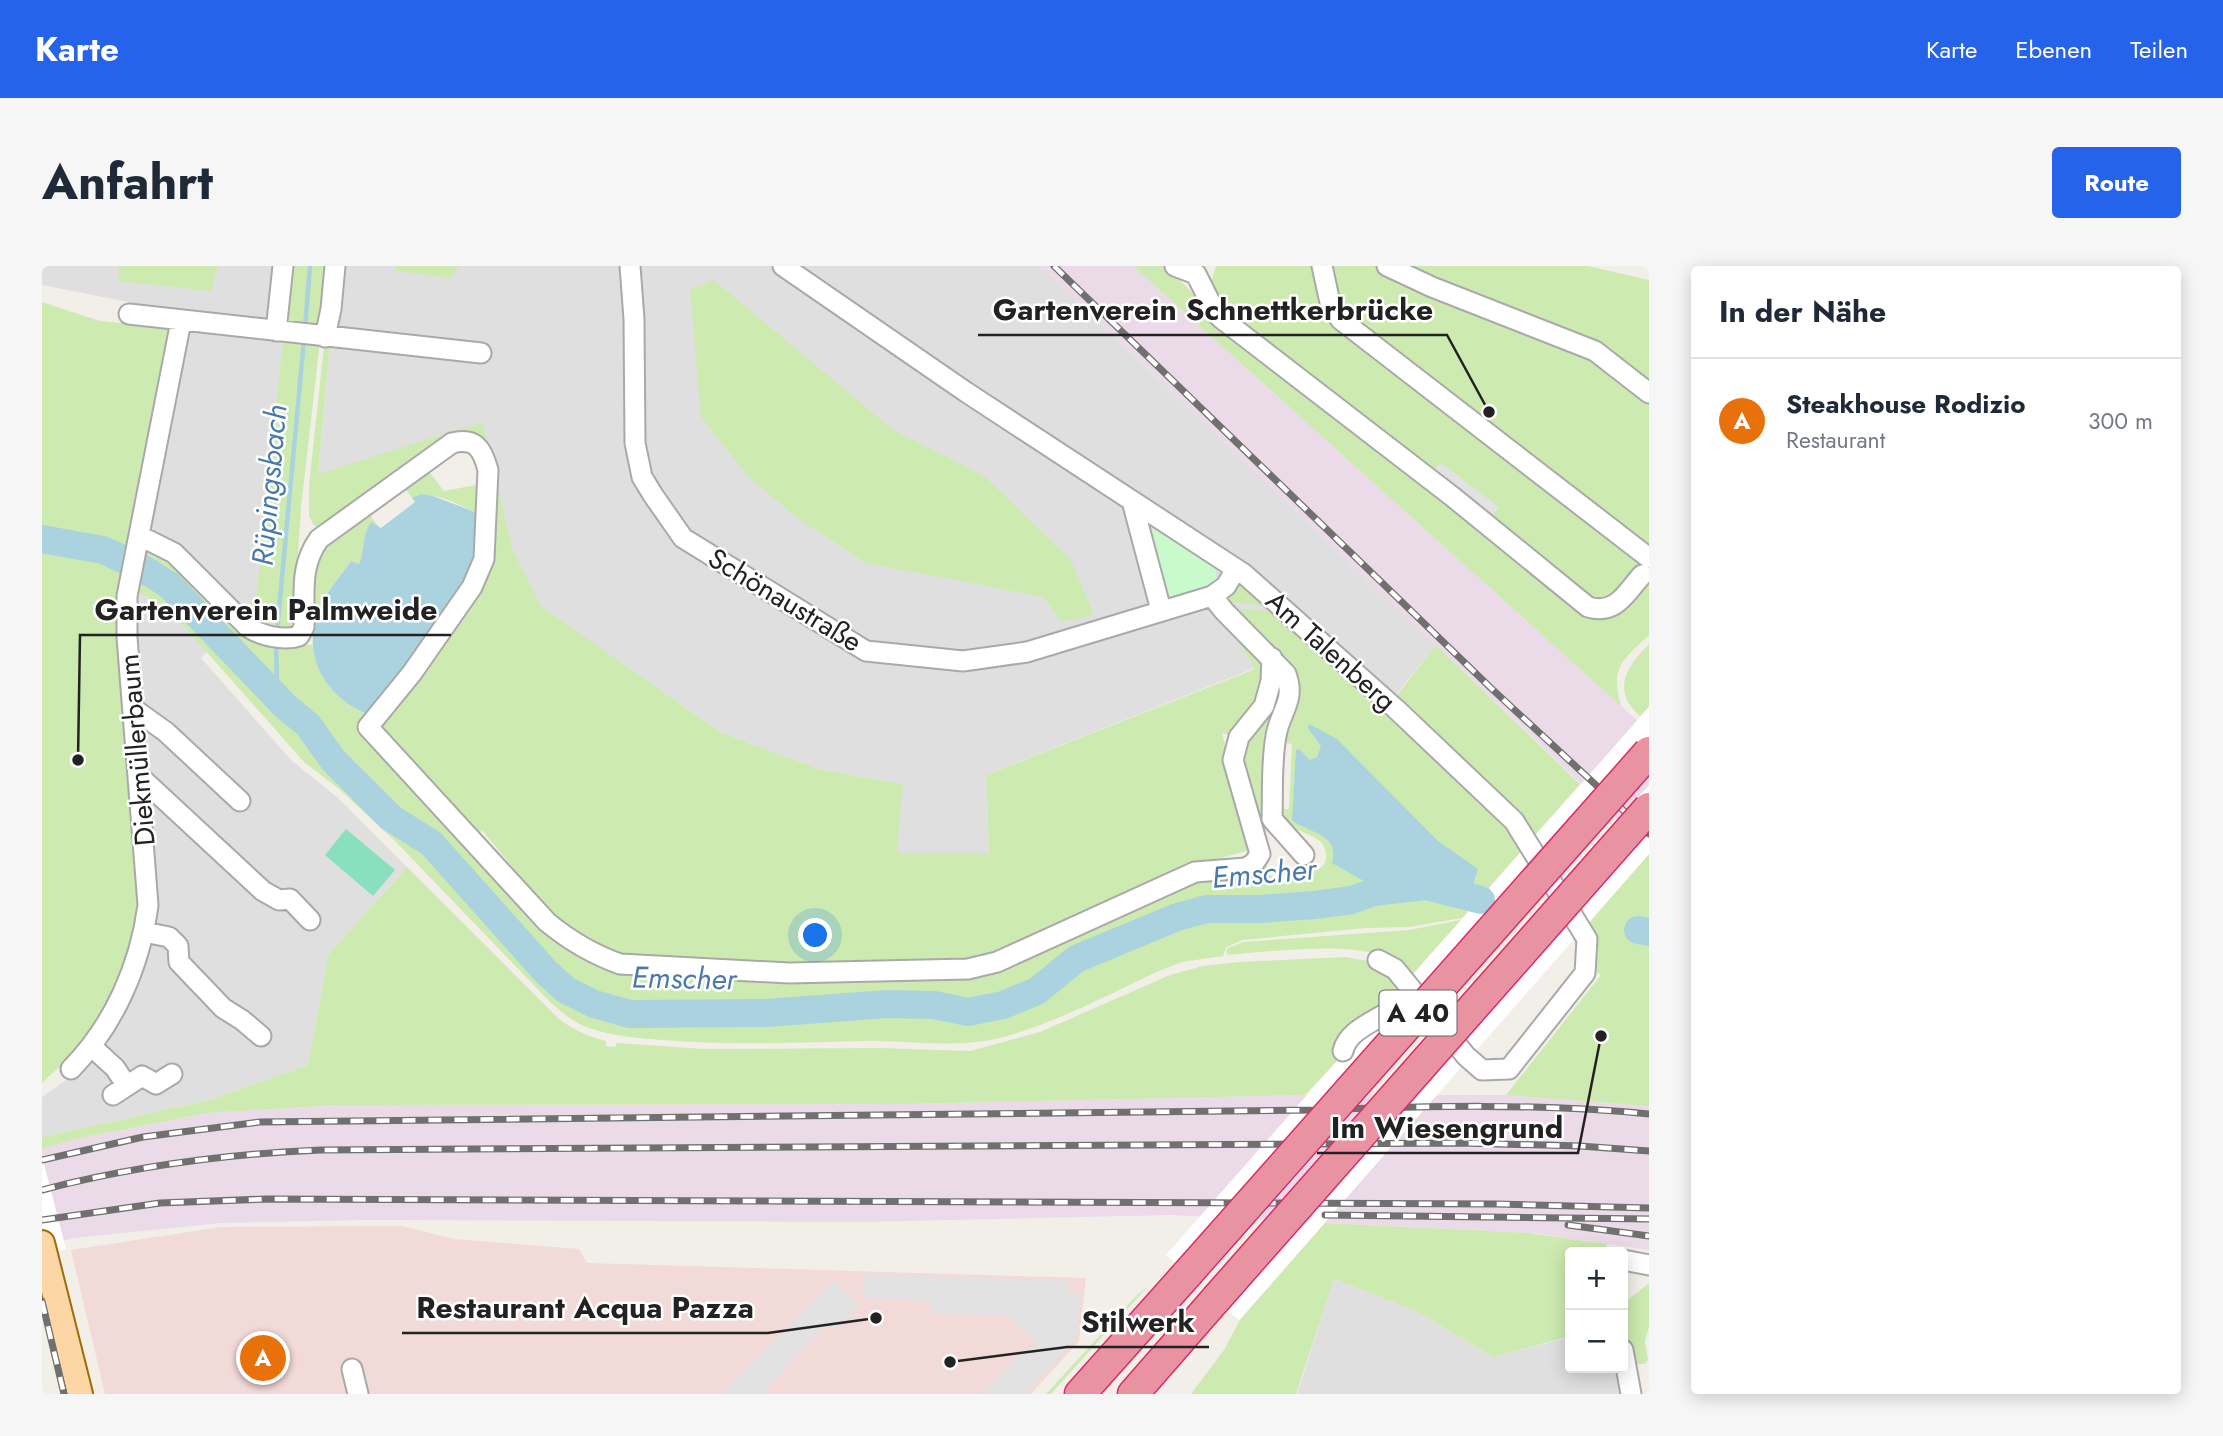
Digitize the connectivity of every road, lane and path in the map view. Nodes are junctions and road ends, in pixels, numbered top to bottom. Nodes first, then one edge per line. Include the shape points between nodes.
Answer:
1 (283, 266) edge
2 (335, 266) edge
3 (631, 266) edge
4 (783, 266) edge
5 (1175, 266) edge
6 (1322, 266) edge
7 (1387, 266) edge
8 (1200, 270) edge
9 (129, 314) dead end
10 (181, 321) junction
11 (283, 332) junction
12 (322, 336) junction
13 (481, 353) dead end
14 (1649, 393) edge
15 (1132, 501) junction
16 (139, 543) junction
17 (1645, 566) edge
18 (1236, 569) junction
19 (1212, 596) junction
20 (1161, 610) junction
21 (1272, 658) junction
22 (134, 709) junction
23 (1649, 752) edge
24 (139, 776) junction
25 (240, 801) dead end
26 (1649, 808) edge
27 (1304, 855) dead end
28 (310, 919) dead end
29 (145, 932) junction
30 (1378, 960) dead end
31 (1412, 990) junction
32 (261, 1036) dead end
33 (91, 1046) junction
34 (1343, 1051) dead end
35 (71, 1069) dead end
36 (172, 1074) dead end
37 (43, 1249) edge
38 (1628, 1261) edge
39 (1649, 1265) edge
40 (352, 1369) dead end
41 (1627, 1373) edge
42 (80, 1394) edge
43 (358, 1394) edge
44 (1080, 1394) edge
45 (1133, 1394) edge
46 (1631, 1394) edge

1 - 11 street
2 - 12 street via 331,309
3 - 20 street, Schönaustraße via 635,443 642,477 683,538 866,651 962,661 1027,652
4 - 15 street, Am Talenberg
5 - 8 street
6 - 17 street via 1331,307 1341,320
7 - 14 street via 1595,351
8 - 17 street via 1215,312 1222,319 1588,607 1601,611 1614,607
9 - 10 street
10 - 11 street
10 - 16 street, Diekmüllerbaum
11 - 12 street
12 - 13 street
15 - 18 street, Am Talenberg
15 - 20 street
16 - 21 street via 174,554 257,633 291,639 304,627 305,569 319,539 452,443 473,442 488,470 484,559 472,587 441,634 368,727 538,913 569,941 620,964 789,973 968,969 997,962 1195,872 1247,868 1259,854 1233,760 1239,737 1264,706
16 - 22 street, Diekmüllerbaum via 128,596
18 - 19 street via 1226,586
18 - 31 street, Am Talenberg via 1396,709 1514,821 1587,939 1585,974 1508,1069 1482,1070
19 - 20 street, Schönaustraße
19 - 21 street
21 - 27 street via 1286,674 1290,696 1276,736 1272,819
22 - 24 street, Diekmüllerbaum
22 - 25 street via 166,732
23 - 44 highway, A 40, bridge
24 - 28 street via 263,891 290,900
24 - 29 street, Diekmüllerbaum via 148,905
26 - 45 highway, A 40, bridge
29 - 32 street via 169,937 178,946 179,962 223,1008
29 - 33 street, Diekmüllerbaum via 121,998
30 - 31 street via 1395,969
31 - 34 street via 1393,1009 1360,1029
33 - 35 street, Diekmüllerbaum
33 - 36 street via 115,1068 120,1090 142,1076 156,1084
37 - 42 main road
38 - 39 street
40 - 43 street
41 - 46 street

